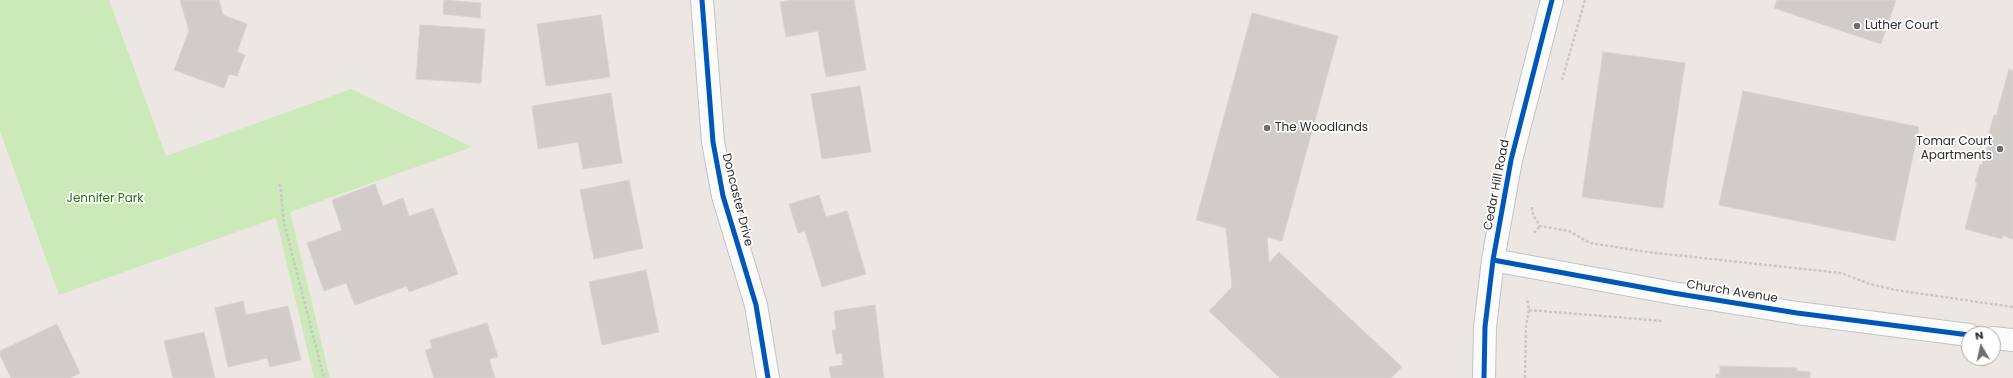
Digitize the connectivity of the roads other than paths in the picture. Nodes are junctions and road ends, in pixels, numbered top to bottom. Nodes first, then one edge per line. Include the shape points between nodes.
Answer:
1 (702, 0) edge
2 (1552, 0) edge
3 (1493, 260) junction
4 (1961, 334) edge
5 (2001, 339) edge
6 (2013, 340) edge
7 (768, 378) edge
8 (1484, 378) edge

1 - 7 street, Doncaster Drive via 713,142 723,196 756,305
2 - 3 street, Cedar Hill Road via 1511,160
3 - 4 street, Church Avenue via 1789,312
3 - 8 street, Cedar Hill Road via 1485,327
5 - 6 street

